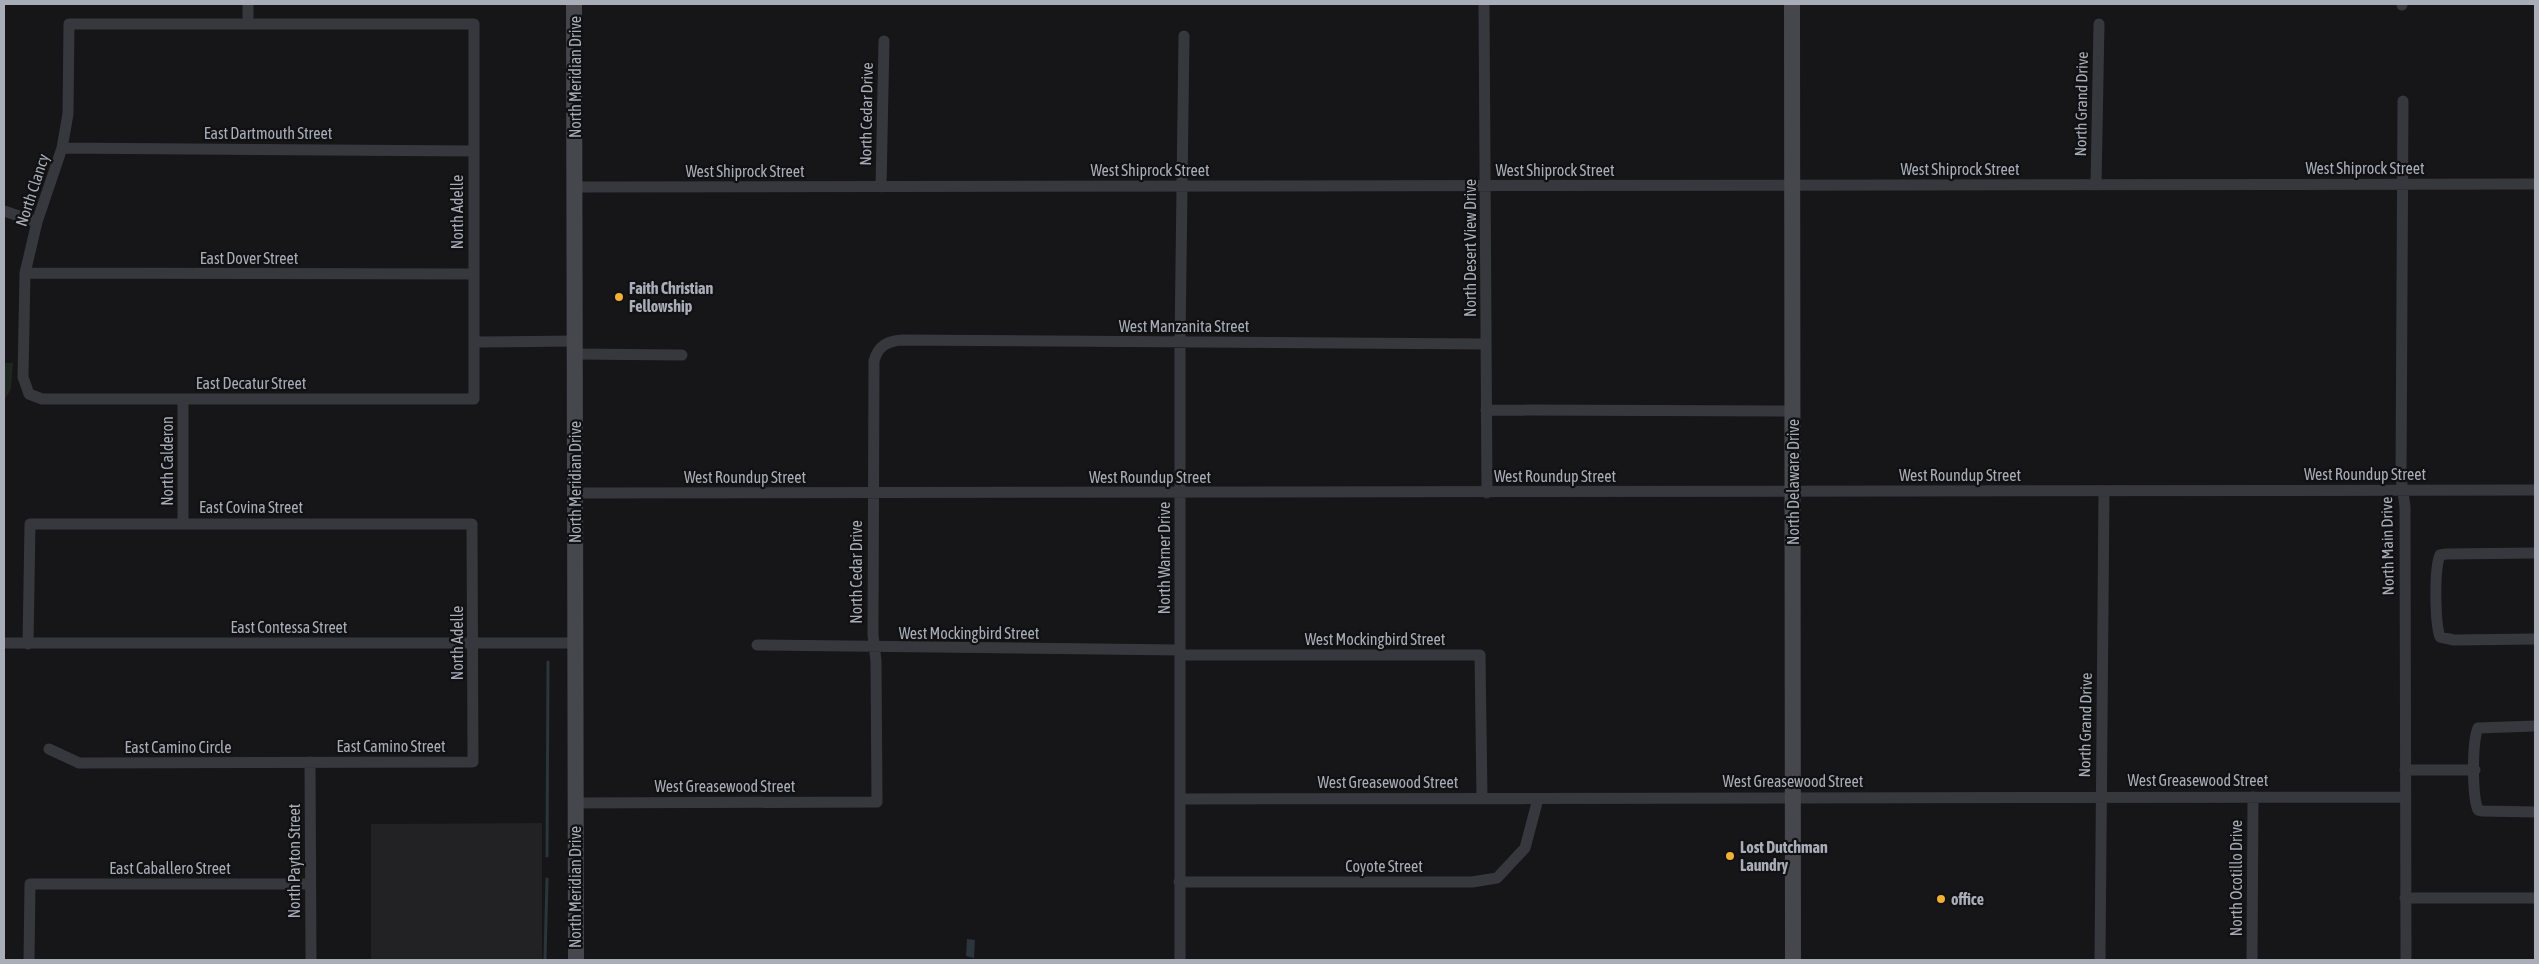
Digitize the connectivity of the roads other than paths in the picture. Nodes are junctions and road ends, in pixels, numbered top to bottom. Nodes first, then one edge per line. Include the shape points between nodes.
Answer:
1 (248, 4) edge
2 (574, 4) edge
3 (1484, 4) edge
4 (1792, 4) edge
5 (248, 24) junction
6 (2099, 24) dead end
7 (1184, 36) dead end
8 (884, 42) dead end
9 (2402, 101) dead end
10 (62, 148) junction
11 (473, 151) junction
12 (2402, 184) junction
13 (2535, 184) edge
14 (2096, 185) junction
15 (1182, 186) junction
16 (1486, 186) junction
17 (1793, 186) junction
18 (575, 187) junction
19 (881, 187) junction
20 (4, 211) edge
21 (37, 222) junction
22 (25, 274) junction
23 (473, 274) junction
24 (474, 342) junction
25 (1180, 342) junction
26 (1486, 344) junction
27 (883, 345) joint
28 (575, 347) junction
29 (682, 355) dead end
30 (29, 394) joint
31 (474, 399) joint
32 (183, 400) junction
33 (1486, 410) junction
34 (1793, 411) junction
35 (2402, 490) junction
36 (2535, 490) edge
37 (2104, 491) junction
38 (1793, 492) junction
39 (574, 493) junction
40 (1180, 493) junction
41 (1487, 493) junction
42 (872, 494) junction
43 (183, 523) junction
44 (472, 524) joint
45 (2535, 553) edge
46 (2535, 639) edge
47 (474, 642) junction
48 (4, 643) edge
49 (575, 643) junction
50 (28, 644) junction
51 (757, 645) dead end
52 (874, 648) junction
53 (1180, 652) junction
54 (2535, 726) edge
55 (50, 749) dead end
56 (310, 762) junction
57 (473, 762) joint
58 (2405, 770) junction
59 (2475, 770) junction
60 (2100, 796) junction
61 (2252, 796) junction
62 (2405, 796) junction
63 (1482, 798) junction
64 (1793, 798) junction
65 (1181, 799) junction
66 (1538, 799) junction
67 (877, 802) joint
68 (574, 803) junction
69 (2535, 812) edge
70 (1179, 882) junction
71 (310, 884) junction
72 (2406, 898) junction
73 (2535, 898) edge
74 (28, 960) edge
75 (311, 960) edge
76 (576, 960) edge
77 (1180, 960) edge
78 (1793, 960) edge
79 (2100, 960) edge
80 (2252, 960) edge
81 (2406, 960) edge

1 - 5 street
2 - 18 street, North Meridian Drive
3 - 16 street, North Desert View Drive
4 - 17 street, North Delaware Drive
5 - 10 street, North Clancy via 69,24 68,114
5 - 11 street, North Adelle via 474,24
6 - 14 street, North Grand Drive
7 - 15 street, North Warner Drive
8 - 19 street, North Cedar Drive
9 - 12 street, North Main Drive
10 - 11 street, East Dartmouth Street
10 - 21 street, North Clancy
11 - 23 street, North Adelle
12 - 13 street, West Shiprock Street
12 - 14 street, West Shiprock Street
12 - 35 street, North Main Drive
14 - 17 street, West Shiprock Street
15 - 16 street, West Shiprock Street
15 - 19 street, West Shiprock Street
15 - 25 street, North Warner Drive
16 - 17 street, West Shiprock Street
16 - 26 street, North Desert View Drive
17 - 34 street, North Delaware Drive
18 - 19 street, West Shiprock Street
18 - 28 street, North Meridian Drive
20 - 21 street
21 - 22 street, North Clancy
22 - 23 street, East Dover Street
22 - 30 street, North Clancy via 23,377
23 - 24 street, North Adelle
24 - 28 street
24 - 31 street, North Adelle
25 - 26 street, West Manzanita Street
25 - 27 street, West Manzanita Street via 902,340
25 - 40 street, North Warner Drive
26 - 33 street, North Desert View Drive
27 - 42 street, North Cedar Drive via 874,361
28 - 29 street
28 - 39 street, North Meridian Drive
30 - 32 street, East Decatur Street via 42,399
31 - 32 street, East Decatur Street
32 - 43 street, North Calderon
33 - 34 street
33 - 41 street, North Desert View Drive
34 - 38 street, North Delaware Drive
35 - 36 street, West Roundup Street
35 - 37 street, West Roundup Street
35 - 58 street, North Main Drive via 2405,507
37 - 38 street, West Roundup Street
37 - 60 street, North Grand Drive
38 - 41 street, West Roundup Street
38 - 64 street, North Delaware Drive
39 - 42 street, West Roundup Street
39 - 49 street, North Meridian Drive
40 - 41 street, West Roundup Street
40 - 42 street, West Roundup Street
40 - 53 street, North Warner Drive
42 - 52 street, North Cedar Drive
43 - 44 street, East Covina Street
43 - 50 street, East Covina Street via 30,524
44 - 47 street, North Adelle
45 - 46 street via 2440,555 2438,568 2440,636 2454,640
47 - 49 street, East Contessa Street
47 - 50 street, East Contessa Street
47 - 57 street, North Adelle
48 - 50 street, East Contessa Street
49 - 68 street, North Meridian Drive
51 - 52 street, West Mockingbird Street
52 - 53 street, West Mockingbird Street
52 - 67 street, North Cedar Drive
53 - 63 street, West Mockingbird Street via 1480,655
53 - 65 street, North Warner Drive
54 - 59 street via 2478,728
55 - 56 street, East Camino Circle via 79,763
56 - 57 street, East Camino Street
56 - 71 street, North Payton Street
58 - 59 street
58 - 62 street, North Main Drive
59 - 69 street via 2474,797 2478,810
60 - 61 street, West Greasewood Street
60 - 64 street, West Greasewood Street
60 - 79 street, North Grand Drive
61 - 62 street, West Greasewood Street
61 - 80 street, North Ocotillo Drive
62 - 72 street, North Main Drive
63 - 65 street, West Greasewood Street
63 - 66 street, West Greasewood Street
64 - 66 street, West Greasewood Street
64 - 78 street, North Delaware Drive
65 - 70 street, North Warner Drive
66 - 70 street, Coyote Street via 1525,848 1496,878 1472,882
67 - 68 street, West Greasewood Street
68 - 76 street, North Meridian Drive
70 - 77 street, North Warner Drive
71 - 74 street, East Caballero Street via 30,884
71 - 75 street, North Payton Street
72 - 73 street
72 - 81 street, North Main Drive

